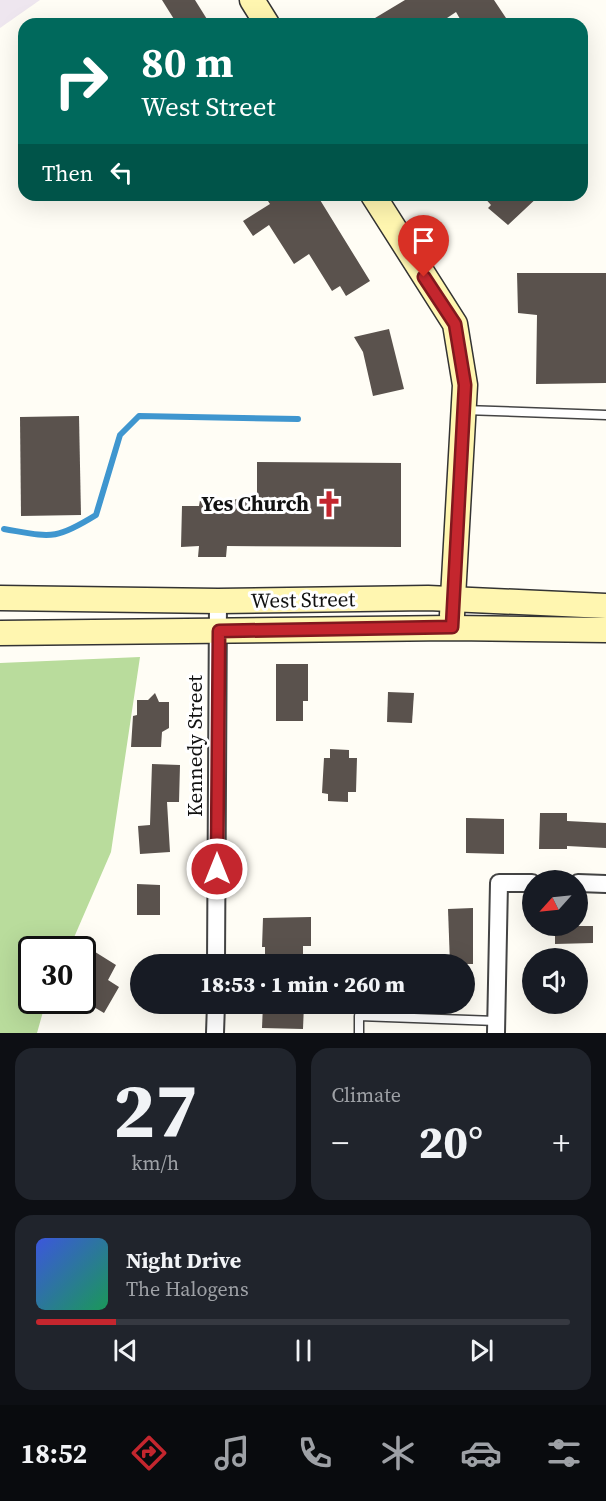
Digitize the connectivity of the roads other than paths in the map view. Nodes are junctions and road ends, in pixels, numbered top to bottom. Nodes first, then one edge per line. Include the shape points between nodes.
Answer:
1 (252, 0) edge
2 (263, 18) edge
3 (377, 201) edge
4 (464, 410) junction
5 (606, 415) edge
6 (0, 598) edge
7 (452, 600) junction
8 (218, 601) junction
9 (606, 606) edge
10 (452, 627) junction
11 (606, 630) edge
12 (219, 631) junction
13 (0, 633) edge
14 (522, 883) edge
15 (588, 884) edge
16 (606, 884) edge
17 (216, 954) edge
18 (216, 1014) edge
19 (496, 1027) edge
20 (215, 1033) edge
21 (359, 1033) edge

1 - 2 main road
3 - 4 main road via 455,324 465,385
4 - 5 lane
4 - 7 main road
6 - 8 main road, West Street
7 - 8 main road, West Street
7 - 9 main road, West Street
7 - 10 main road
8 - 12 street, Kennedy Street
10 - 11 main road, West Street
10 - 12 main road, West Street
12 - 13 main road, West Street
12 - 17 street, Kennedy Street
14 - 19 street via 499,883
15 - 16 street
18 - 20 street
19 - 21 lane via 359,1016

